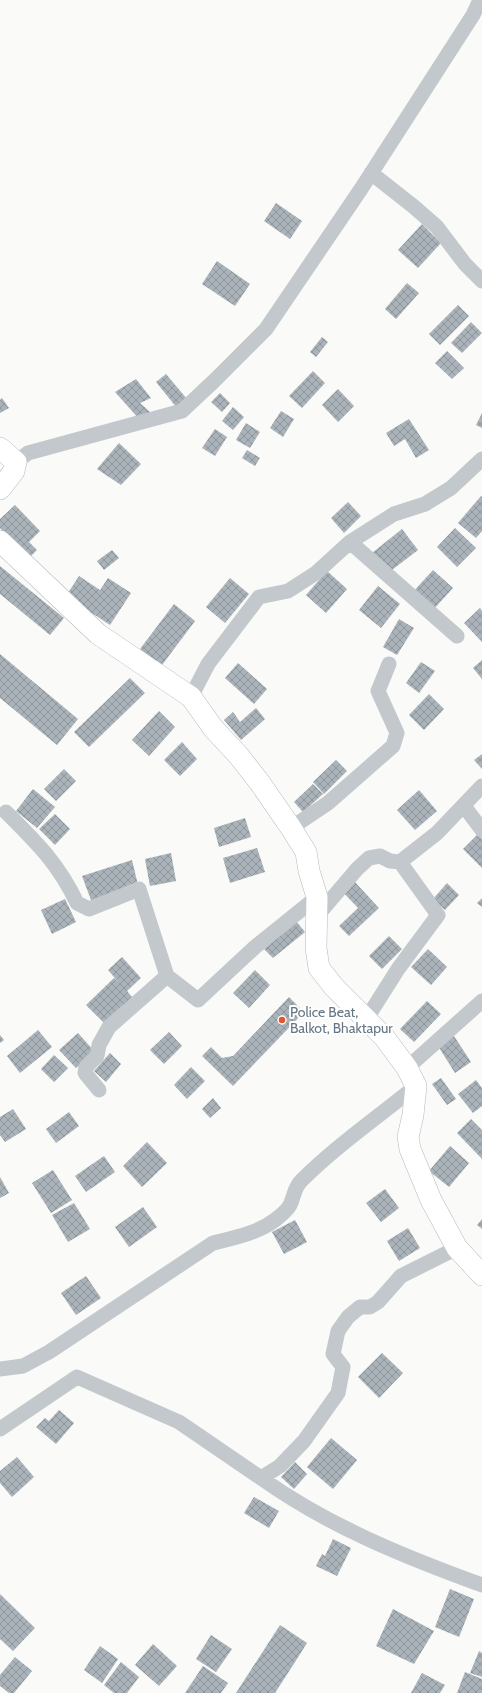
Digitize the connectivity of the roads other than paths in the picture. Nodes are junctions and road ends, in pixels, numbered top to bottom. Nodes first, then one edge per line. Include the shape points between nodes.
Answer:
1 (480, 0) edge
2 (477, 19) edge
3 (371, 173) junction
4 (482, 281) edge
5 (0, 448) edge
6 (482, 459) edge
7 (16, 462) junction
8 (0, 489) edge
9 (0, 541) edge
10 (350, 542) junction
11 (457, 636) dead end
12 (389, 664) dead end
13 (191, 697) junction
14 (482, 786) edge
15 (464, 806) junction
16 (6, 812) dead end
17 (292, 828) junction
18 (482, 830) edge
19 (400, 862) junction
20 (317, 907) junction
21 (166, 976) junction
22 (482, 1002) edge
23 (366, 1018) junction
24 (412, 1077) junction
25 (99, 1090) dead end
26 (457, 1248) junction
27 (482, 1275) edge
28 (0, 1369) edge
29 (0, 1430) edge
30 (261, 1478) junction
31 (482, 1585) edge

1 - 2 street
2 - 3 street
3 - 4 street via 437,227 465,264
3 - 7 street via 266,329 182,411 28,453
5 - 7 street
6 - 10 street via 451,488 425,504 394,514
7 - 8 street via 14,471
9 - 13 street via 98,634
10 - 11 street
10 - 13 street via 316,573 288,591 258,597 208,664
12 - 17 street via 378,691 397,733 392,746 328,803
13 - 17 street via 213,728 260,783
14 - 15 street
15 - 18 street
15 - 19 street via 437,833
16 - 21 street via 44,850 67,881 77,903 89,909 139,889
17 - 20 street via 306,852
19 - 20 street via 380,856 368,858
19 - 23 street via 438,915
20 - 21 street via 255,947 198,1000
20 - 23 street via 316,948 319,968 334,987
21 - 25 street via 109,1027 99,1045 97,1056 86,1067 86,1073
22 - 24 street
23 - 24 street via 384,1037
24 - 26 street via 413,1115 408,1137 410,1149 431,1200
24 - 28 street via 300,1182 293,1192 290,1205 274,1221 257,1230 213,1243 49,1352 22,1366
26 - 27 street
26 - 30 street via 401,1276 378,1302 370,1307 360,1307 348,1317 338,1331 333,1354 343,1367 338,1393 304,1441 280,1466
29 - 30 street via 77,1377 178,1422
30 - 31 street via 287,1497 326,1519 409,1558

